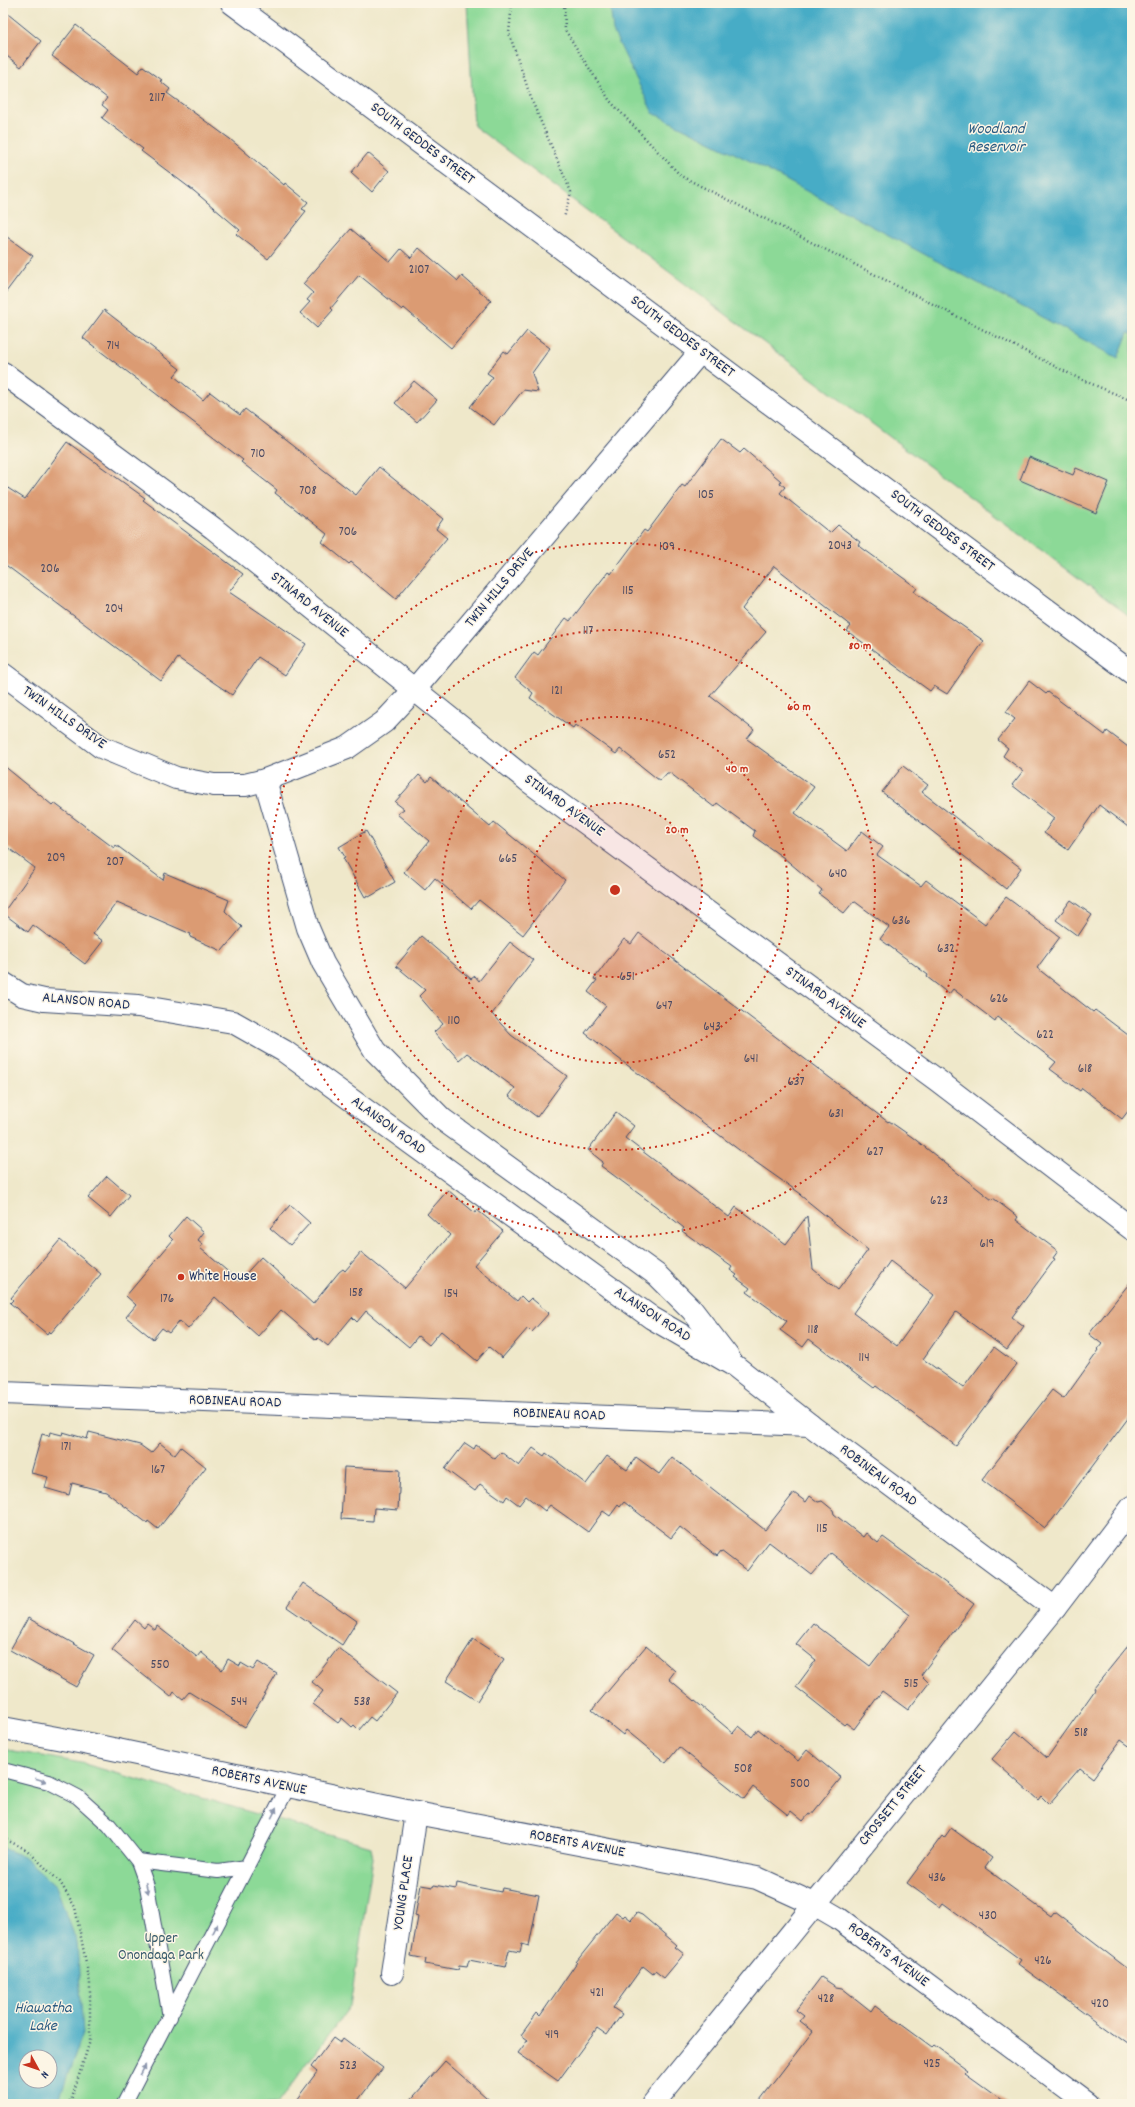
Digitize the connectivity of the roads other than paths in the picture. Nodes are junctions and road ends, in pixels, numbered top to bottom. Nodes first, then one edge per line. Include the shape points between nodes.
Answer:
1 (232, 3) edge
2 (701, 351) junction
3 (3, 373) edge
4 (1132, 673) edge
5 (3, 674) edge
6 (415, 689) junction
7 (265, 780) junction
8 (3, 983) edge
9 (1132, 1229) edge
10 (735, 1366) junction
11 (3, 1393) edge
12 (810, 1425) junction
13 (1132, 1507) edge
14 (1055, 1608) junction
15 (3, 1728) edge
16 (3, 1770) edge
17 (288, 1787) junction
18 (416, 1813) junction
19 (138, 1861) junction
20 (246, 1867) junction
21 (814, 1904) junction
22 (392, 1973) dead end
23 (170, 2017) junction
24 (124, 2104) edge
25 (652, 2104) edge
26 (1088, 2104) edge

1 - 2 street, SOUTH GEDDES STREET
2 - 4 street, SOUTH GEDDES STREET
2 - 6 street, TWIN HILLS DRIVE
3 - 6 street, STINARD AVENUE via 213,528
5 - 7 street, TWIN HILLS DRIVE via 101,747 176,778 214,785 245,785
6 - 7 street, TWIN HILLS DRIVE via 384,722 347,748
6 - 9 street, STINARD AVENUE via 528,780 937,1080
7 - 10 street, ALANSON ROAD via 308,928 323,963 375,1051 442,1119 657,1275 692,1310
8 - 10 street, ALANSON ROAD via 22,995 44,1000 138,1006 234,1022 284,1051 652,1318
10 - 12 street, ALANSON ROAD
11 - 12 street, ROBINEAU ROAD
12 - 14 street, ROBINEAU ROAD
13 - 14 street, CROSSETT STREET
14 - 21 street, CROSSETT STREET
15 - 17 street, ROBERTS AVENUE
16 -> 19 lane via 49,1782 78,1797 109,1825
17 - 18 street, ROBERTS AVENUE
20 -> 17 lane
18 - 21 street, ROBERTS AVENUE via 757,1878
18 - 22 street, YOUNG PLACE
19 - 20 lane via 218,1871
19 -> 23 lane via 147,1886
23 -> 20 lane
21 - 25 street, CROSSETT STREET
21 - 26 street, ROBERTS AVENUE via 838,1918
24 -> 23 lane

